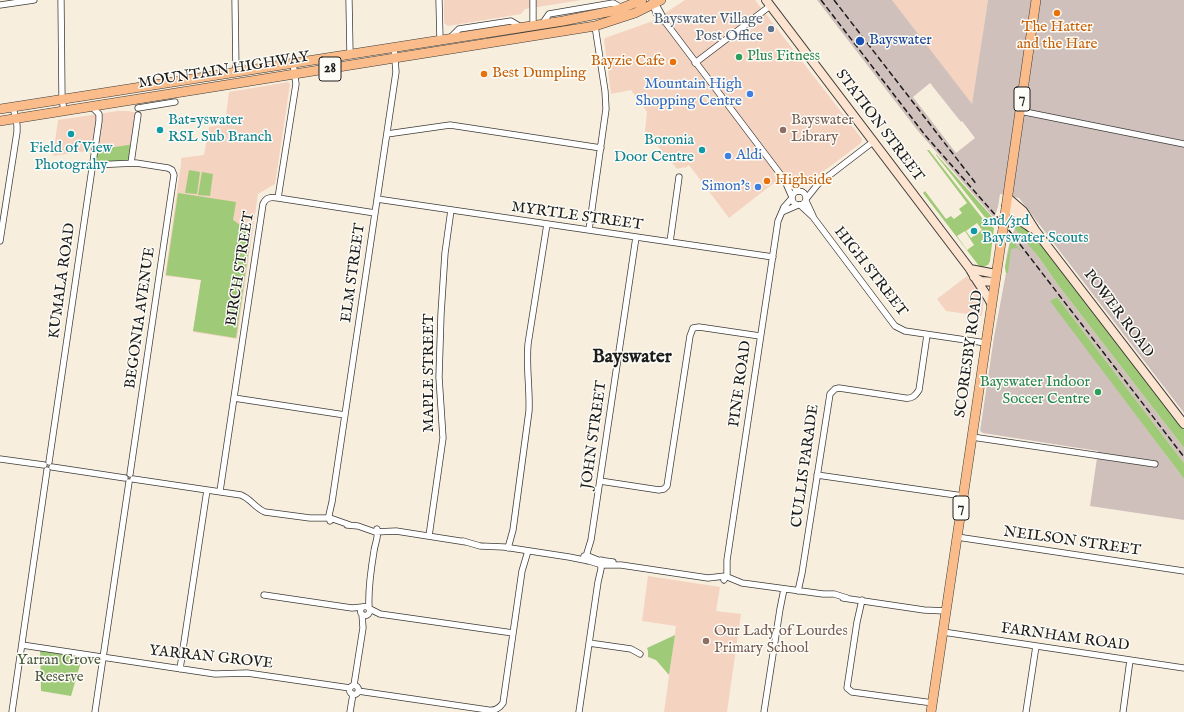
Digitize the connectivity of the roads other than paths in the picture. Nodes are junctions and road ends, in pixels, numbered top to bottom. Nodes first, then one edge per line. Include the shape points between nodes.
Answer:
1 (34, 0) edge
2 (61, 0) edge
3 (235, 0) edge
4 (349, 0) edge
5 (439, 0) edge
6 (532, 0) edge
7 (642, 0) edge
8 (1036, 0) edge
9 (655, 2) edge
10 (768, 3) edge
11 (0, 5) edge
12 (538, 25) junction
13 (595, 26) junction
14 (440, 40) junction
15 (394, 47) junction
16 (350, 54) junction
17 (395, 59) junction
18 (294, 63) junction
19 (696, 63) junction
20 (236, 72) junction
21 (295, 74) junction
22 (135, 88) junction
23 (62, 99) junction
24 (175, 102) dead end
25 (91, 106) junction
26 (13, 107) junction
27 (0, 109) edge
28 (138, 109) junction
29 (64, 110) junction
30 (1020, 111) junction
31 (16, 118) junction
32 (0, 120) edge
33 (387, 134) junction
34 (874, 141) junction
35 (1184, 144) edge
36 (601, 148) junction
37 (131, 163) junction
38 (93, 165) junction
39 (679, 177) dead end
40 (784, 179) junction
41 (818, 184) junction
42 (800, 192) junction
43 (278, 198) junction
44 (792, 198) junction
45 (1008, 198) junction
46 (378, 199) junction
47 (806, 200) junction
48 (799, 205) junction
49 (2, 209) edge
50 (451, 210) junction
51 (1005, 211) junction
52 (782, 212) junction
53 (375, 213) junction
54 (813, 217) junction
55 (1029, 222) junction
56 (1011, 223) dead end
57 (547, 224) junction
58 (589, 230) junction
59 (1035, 230) junction
60 (636, 237) junction
61 (0, 241) edge
62 (670, 242) junction
63 (772, 257) junction
64 (970, 269) junction
65 (974, 277) junction
66 (995, 278) junction
67 (991, 303) junction
68 (927, 335) junction
69 (760, 336) junction
70 (986, 344) junction
71 (234, 398) junction
72 (345, 415) junction
73 (1184, 424) edge
74 (972, 437) junction
75 (0, 459) edge
76 (1155, 464) dead end
77 (48, 466) junction
78 (817, 475) junction
79 (129, 478) junction
80 (600, 481) junction
81 (207, 490) junction
82 (220, 492) junction
83 (963, 496) junction
84 (330, 519) junction
85 (377, 531) junction
86 (429, 536) junction
87 (957, 537) junction
88 (508, 548) junction
89 (525, 550) junction
90 (588, 558) junction
91 (600, 564) junction
92 (1184, 571) edge
93 (725, 578) junction
94 (783, 589) junction
95 (802, 591) junction
96 (264, 595) dead end
97 (860, 600) junction
98 (365, 611) junction
99 (946, 613) junction
100 (943, 632) junction
101 (513, 633) junction
102 (589, 643) junction
103 (22, 645) junction
104 (1036, 646) junction
105 (640, 654) dead end
106 (103, 658) junction
107 (1130, 660) junction
108 (1184, 668) edge
109 (180, 669) junction
110 (352, 687) junction
111 (356, 692) junction
112 (932, 708) edge
113 (487, 711) edge
114 (12, 712) edge
115 (94, 712) edge
116 (350, 712) edge
117 (579, 712) edge
118 (764, 712) edge
119 (1026, 712) edge
120 (1123, 712) edge

1 - 11 street
2 - 23 street
3 - 20 street
4 - 16 street
5 - 14 street
6 - 12 street
7 - 12 main road, MOUNTAIN HIGHWAY / 28 via 594,16
8 - 30 main road, SCORESBY ROAD / 7
9 - 13 main road, MOUNTAIN HIGHWAY / 28 via 623,18
9 - 19 street via 666,23
10 - 19 street
10 - 34 main road, STATION STREET
12 - 14 main road, MOUNTAIN HIGHWAY / 28
13 - 17 main road, MOUNTAIN HIGHWAY / 28
13 - 36 street via 606,101
14 - 15 main road, MOUNTAIN HIGHWAY / 28
15 - 16 main road, MOUNTAIN HIGHWAY / 28
15 - 17 street, ELM STREET
16 - 18 main road, MOUNTAIN HIGHWAY / 28
17 - 21 main road, MOUNTAIN HIGHWAY / 28
17 - 33 street, ELM STREET via 396,72
18 - 20 main road, MOUNTAIN HIGHWAY / 28
18 - 21 street
19 - 40 street
20 - 22 main road, MOUNTAIN HIGHWAY / 28
21 - 28 main road, MOUNTAIN HIGHWAY / 28
21 - 43 street via 296,84
22 - 23 main road, MOUNTAIN HIGHWAY / 28
22 - 28 street
23 - 26 main road, MOUNTAIN HIGHWAY / 28
23 - 29 street
24 - 28 street, MOUNTAIN HIGHWAY
25 - 28 main road, MOUNTAIN HIGHWAY / 28
25 - 29 main road, MOUNTAIN HIGHWAY / 28
25 - 38 street, KUMALA ROAD via 98,114 99,121
26 - 27 main road, MOUNTAIN HIGHWAY / 28
26 - 31 street
28 - 37 street
29 - 31 main road, MOUNTAIN HIGHWAY / 28
30 - 35 street
30 - 45 main road, SCORESBY ROAD / 7
31 - 32 main road, MOUNTAIN HIGHWAY / 28
31 - 49 street via 17,132
33 - 36 street via 450,125
33 - 46 street, ELM STREET
34 - 41 street
34 - 64 main road, STATION STREET
36 - 58 street
37 - 38 street
37 - 79 street, BEGONIA AVENUE via 168,168 174,177
38 - 77 street, KUMALA ROAD
39 - 62 street
40 - 42 street
40 - 44 street
41 - 42 street
41 - 47 street
42 - 44 street via 796,192
42 - 47 street via 805,194
43 - 53 street
43 - 71 street, BIRCH STREET via 266,199 263,204
44 - 48 street via 794,203
44 - 52 street, PINE ROAD
45 - 51 main road, SCORESBY ROAD / 7
45 - 55 main road, POWER ROAD via 1023,211
46 - 50 street, MYRTLE STREET
46 - 53 street, ELM STREET
47 - 48 street
47 - 54 street, HIGH STREET
48 - 52 street
48 - 54 street, HIGH STREET
49 - 61 street
50 - 57 street, MYRTLE STREET
50 - 86 street, MAPLE STREET via 445,253 439,376 443,438
51 - 55 main road, POWER ROAD via 1022,216
51 - 66 main road, SCORESBY ROAD / 7, bridge
52 - 63 street, PINE ROAD
53 - 72 street, ELM STREET
54 - 68 street, HIGH STREET via 895,326 905,331
55 - 59 main road, POWER ROAD
56 - 59 main road via 1020,221
57 - 58 street, MYRTLE STREET
57 - 88 street via 528,344 529,411 513,530
58 - 60 street, MYRTLE STREET
59 - 73 main road, POWER ROAD
60 - 62 street, MYRTLE STREET
60 - 80 street, JOHN STREET
62 - 63 street, MYRTLE STREET
63 - 69 street, PINE ROAD
64 - 65 main road, STATION STREET
64 - 66 main road
65 - 66 main road via 981,281
65 - 67 main road, STATION STREET via 984,288
66 - 67 main road, SCORESBY ROAD / 7
67 - 70 main road, SCORESBY ROAD / 7
68 - 70 street, HIGH STREET
68 - 78 street, CULLIS PARADE via 919,390 916,395 905,398 839,388 830,394
69 - 80 street via 694,328 690,336 667,486 659,490
69 - 93 street, PINE ROAD
70 - 74 main road, SCORESBY ROAD / 7
71 - 72 street
71 - 82 street, BIRCH STREET
72 - 84 street, ELM STREET
74 - 76 street
74 - 83 main road, SCORESBY ROAD / 7
75 - 77 street
77 - 79 street
77 - 103 street, KUMALA ROAD
78 - 83 street
78 - 95 street, CULLIS PARADE via 802,573
79 - 81 street
79 - 106 street, BEGONIA AVENUE
80 - 90 street, JOHN STREET
81 - 82 street
81 - 109 street
82 - 84 street via 244,496 265,512 319,521
83 - 87 main road, SCORESBY ROAD / 7
84 - 85 street via 339,524 368,526
85 - 86 street via 387,528
85 - 98 street
86 - 88 street via 491,543
87 - 92 street, NEILSON STREET
87 - 99 main road, SCORESBY ROAD / 7
88 - 89 street
89 - 90 street
89 - 101 street
90 - 91 street
91 - 93 street via 621,564 715,580
91 - 102 street
93 - 94 street via 734,583
94 - 95 street
94 - 118 street
95 - 97 street via 824,597
96 - 98 street
97 - 99 street
97 - 112 street via 847,688 852,692
98 - 101 street
98 - 110 street
99 - 100 main road, SCORESBY ROAD / 7
100 - 104 street, FARNHAM ROAD
100 - 112 main road, SCORESBY ROAD / 7
101 - 113 street via 502,703 496,710
102 - 105 street via 631,650
102 - 117 street
103 - 106 street, YARRAN GROVE
103 - 114 street, KUMALA ROAD
104 - 107 street, FARNHAM ROAD
104 - 119 street
106 - 109 street, YARRAN GROVE
106 - 115 street, BEGONIA AVENUE
107 - 108 street, FARNHAM ROAD
107 - 120 street
109 - 110 street, YARRAN GROVE via 215,674 250,673
110 - 111 street via 350,692
111 - 113 street
111 - 116 street

